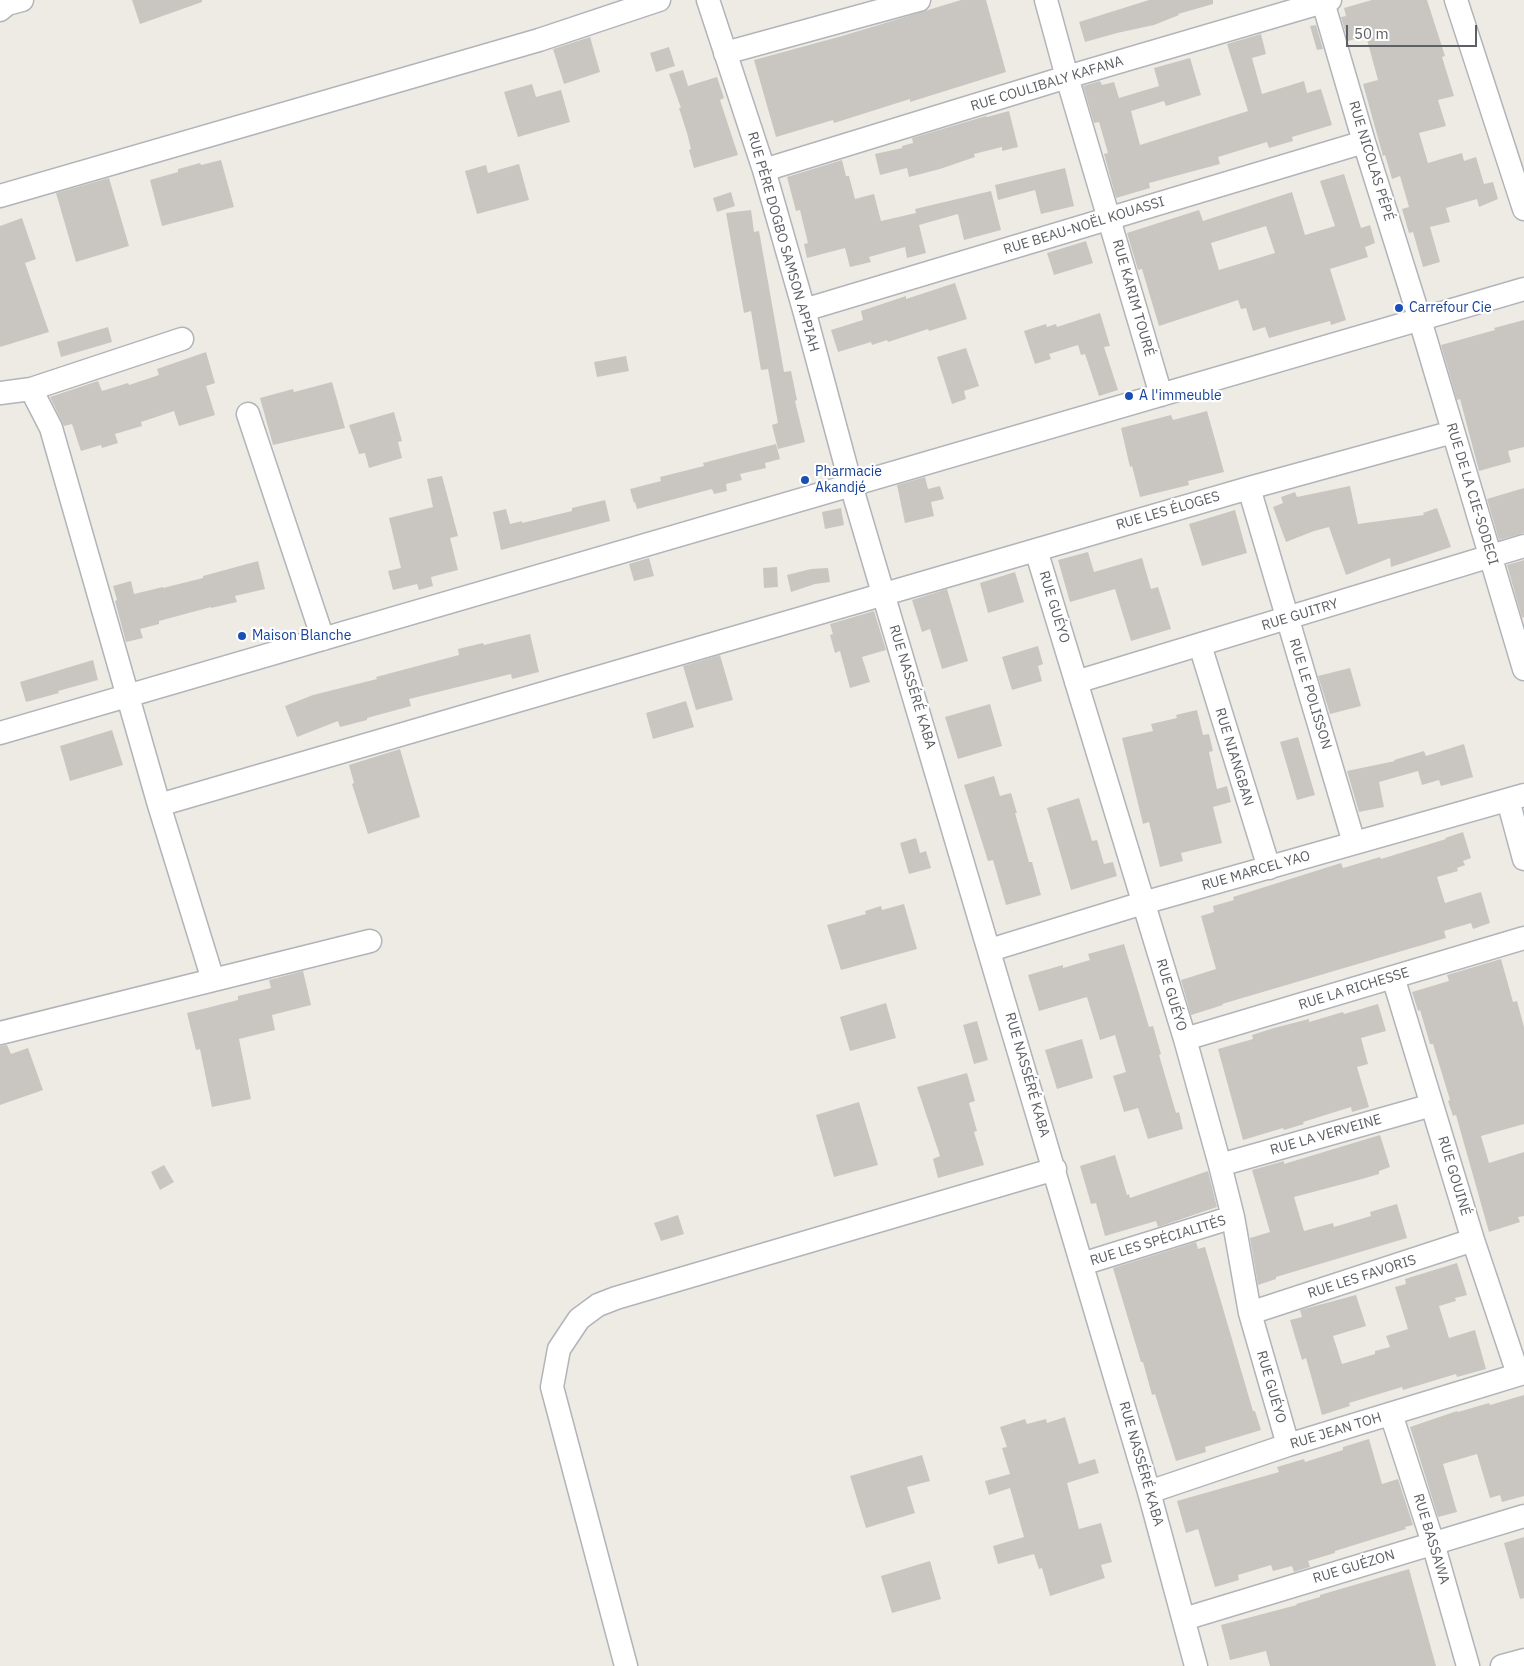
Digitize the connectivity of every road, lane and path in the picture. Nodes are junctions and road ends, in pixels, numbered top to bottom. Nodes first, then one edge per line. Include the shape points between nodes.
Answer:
1 (22, 0) edge
2 (659, 0) edge
3 (708, 0) edge
4 (919, 0) edge
5 (1046, 0) edge
6 (1456, 0) edge
7 (1327, 1) edge
8 (855, 8) edge
9 (1268, 9) edge
10 (0, 10) edge
11 (725, 53) junction
12 (1067, 77) junction
13 (1364, 142) junction
14 (1515, 151) edge
15 (764, 170) junction
16 (0, 196) edge
17 (1524, 209) edge
18 (1110, 218) junction
19 (1524, 289) edge
20 (804, 310) junction
21 (1420, 320) junction
22 (182, 339) dead end
23 (31, 389) junction
24 (0, 392) edge
25 (1161, 396) junction
26 (248, 414) dead end
27 (1453, 432) junction
28 (851, 485) junction
29 (1248, 488) junction
30 (1524, 546) edge
31 (1036, 550) junction
32 (1490, 556) junction
33 (884, 593) junction
34 (1288, 619) junction
35 (323, 639) junction
36 (1200, 646) junction
37 (1524, 669) edge
38 (1076, 682) junction
39 (127, 696) junction
40 (0, 733) edge
41 (1516, 798) edge
42 (159, 805) junction
43 (1354, 843) junction
44 (1524, 859) edge
45 (1269, 868) junction
46 (1142, 903) junction
47 (1524, 938) edge
48 (370, 941) dead end
49 (990, 950) junction
50 (1394, 977) junction
51 (213, 980) junction
52 (0, 1033) edge
53 (1185, 1039) junction
54 (1432, 1105) junction
55 (1220, 1165) junction
56 (1055, 1169) junction
57 (1233, 1217) junction
58 (1473, 1240) junction
59 (1082, 1264) junction
60 (1250, 1313) junction
61 (1521, 1374) edge
62 (1391, 1414) junction
63 (1288, 1445) junction
64 (1150, 1492) junction
65 (1524, 1516) edge
66 (1433, 1543) junction
67 (1184, 1619) junction
68 (1524, 1660) edge
69 (626, 1666) edge
70 (1196, 1666) edge
71 (1468, 1666) edge
72 (1502, 1666) edge

1 - 10 street via 7,4
2 - 16 street via 539,40
3 - 11 street, RUE PÈRE DOGBO SAMSON APPIAH
4 - 8 street
5 - 12 street, RUE KARIM TOURÉ
6 - 14 street
7 - 9 street, RUE COULIBALY KAFANA
7 - 13 street, RUE NICOLAS PÉPÉ
8 - 11 street
9 - 12 street, RUE COULIBALY KAFANA
11 - 15 street, RUE PÈRE DOGBO SAMSON APPIAH
12 - 15 street, RUE COULIBALY KAFANA
12 - 18 street, RUE KARIM TOURÉ
13 - 18 street, RUE BEAU-NOËL KOUASSI
13 - 21 street, RUE NICOLAS PÉPÉ
14 - 17 street
15 - 20 street, RUE PÈRE DOGBO SAMSON APPIAH
18 - 20 street, RUE BEAU-NOËL KOUASSI
18 - 25 street, RUE KARIM TOURÉ
19 - 21 street
20 - 28 street, RUE PÈRE DOGBO SAMSON APPIAH
21 - 25 street
21 - 27 street, RUE DE LA CIE-SODECI
22 - 23 street
23 - 24 street
23 - 39 street via 51,428
25 - 28 street
26 - 35 street
27 - 29 street, RUE LES ÉLOGES
27 - 32 street, RUE DE LA CIE-SODECI
28 - 33 street, RUE NASSÉRÉ KABA
28 - 35 street
29 - 31 street, RUE LES ÉLOGES
29 - 34 street, RUE LE POLISSON
30 - 32 street, RUE GUITRY
31 - 33 street, RUE LES ÉLOGES
31 - 38 street, RUE GUÉYO
32 - 34 street, RUE GUITRY
32 - 37 street, RUE DE LA CIE-SODECI
33 - 42 street, RUE LES ÉLOGES
33 - 49 street, RUE NASSÉRÉ KABA
34 - 36 street, RUE GUITRY
34 - 43 street, RUE LE POLISSON
35 - 39 street
36 - 38 street, RUE GUITRY
36 - 45 street, RUE NIANGBAN
38 - 46 street, RUE GUÉYO
39 - 40 street
39 - 42 street
41 - 43 street, RUE MARCEL YAO
41 - 44 street
42 - 51 street
43 - 45 street, RUE MARCEL YAO
45 - 46 street, RUE MARCEL YAO
46 - 49 street, RUE MARCEL YAO
46 - 53 street, RUE GUÉYO
47 - 50 street, RUE LA RICHESSE
48 - 51 street
49 - 56 street, RUE NASSÉRÉ KABA
50 - 53 street, RUE LA RICHESSE
50 - 54 street, RUE GOUINÉ
51 - 52 street
53 - 55 street, RUE GUÉYO
54 - 55 street, RUE LA VERVEINE
54 - 58 street, RUE GOUINÉ
55 - 57 street, RUE GUÉYO
56 - 59 street, RUE NASSÉRÉ KABA
56 - 69 street via 616,1298 598,1305 579,1320 559,1349 552,1387
57 - 59 street, RUE LES SPÉCIALITÉS
57 - 60 street, RUE GUÉYO
58 - 60 street, RUE LES FAVORIS
58 - 61 street, RUE GOUINÉ
59 - 64 street, RUE NASSÉRÉ KABA
60 - 63 street, RUE GUÉYO
61 - 62 street, RUE JEAN TOH
62 - 63 street, RUE JEAN TOH
62 - 66 street, RUE BASSAWA
63 - 64 street, RUE JEAN TOH
64 - 67 street, RUE NASSÉRÉ KABA
65 - 66 street, RUE GUÉZON
66 - 67 street, RUE GUÉZON
66 - 71 street, RUE BASSAWA
67 - 70 street, RUE NASSÉRÉ KABA
68 - 72 street

